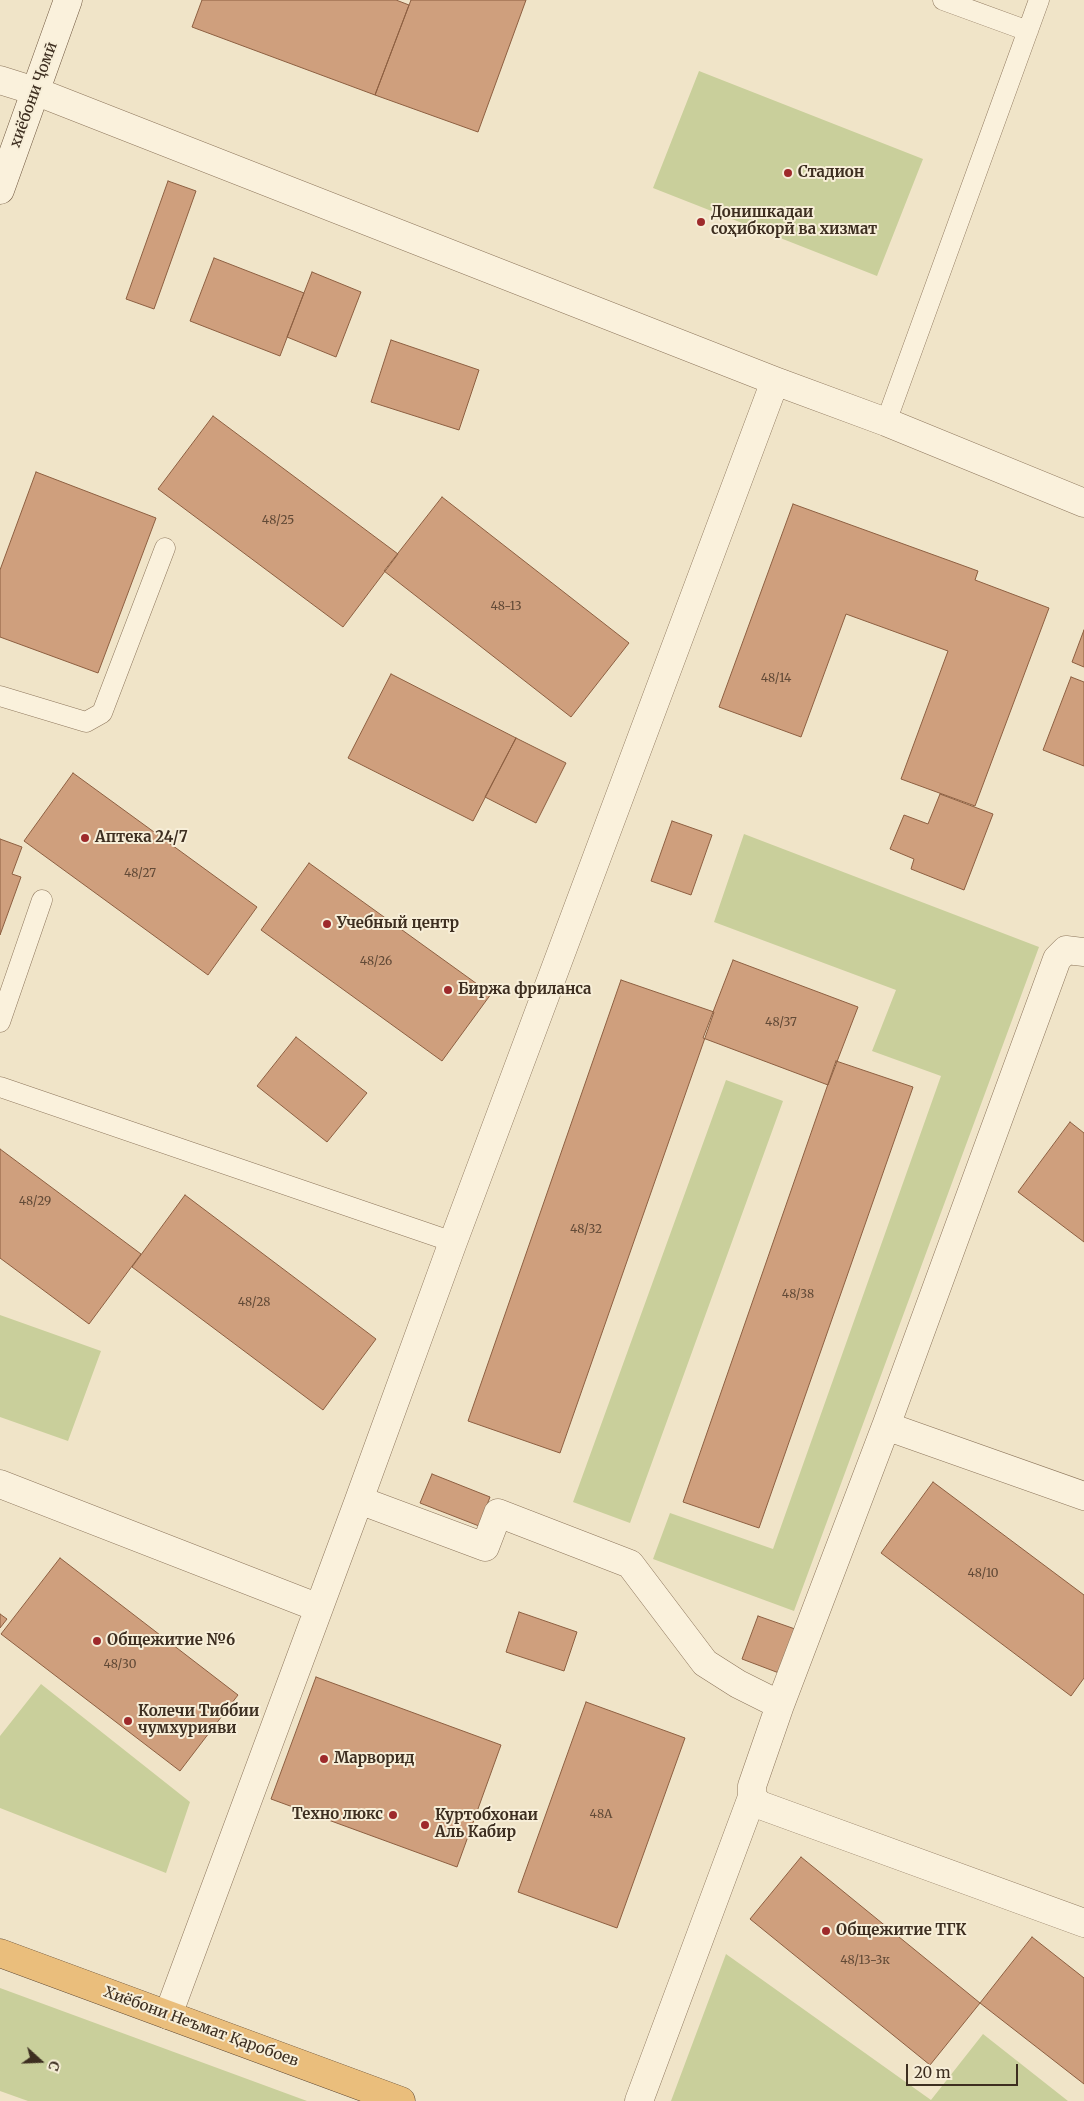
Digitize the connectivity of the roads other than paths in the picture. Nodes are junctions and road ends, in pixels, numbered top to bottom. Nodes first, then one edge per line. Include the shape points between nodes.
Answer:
1 (68, 0) edge
2 (943, 0) edge
3 (1039, 0) edge
4 (1028, 31) junction
5 (0, 80) edge
6 (35, 91) junction
7 (0, 190) edge
8 (776, 381) junction
9 (886, 422) junction
10 (1084, 503) edge
11 (165, 548) dead end
12 (0, 696) edge
13 (42, 900) dead end
14 (1084, 952) edge
15 (0, 1022) edge
16 (0, 1087) edge
17 (453, 1242) junction
18 (886, 1426) junction
19 (0, 1484) edge
20 (1084, 1496) edge
21 (359, 1500) junction
22 (319, 1608) junction
23 (780, 1705) junction
24 (752, 1797) junction
25 (1084, 1923) edge
26 (0, 1953) edge
27 (168, 2015) junction
28 (401, 2101) edge
29 (639, 2101) edge

1 - 6 street, хиёбони Ҷомӣ
2 - 4 lane
3 - 4 lane
4 - 9 lane
5 - 6 street
6 - 7 street, хиёбони Ҷомӣ
6 - 8 street
8 - 9 street
8 - 17 street
9 - 10 street
11 - 12 lane via 102,713 86,722
13 - 15 lane
14 - 18 street via 1066,950 1057,959
16 - 17 lane
17 - 21 street
18 - 20 street
18 - 23 street
19 - 22 street
21 - 22 street
21 - 23 street via 485,1547 498,1513 630,1564 705,1663
22 - 27 street
23 - 24 street via 752,1786
24 - 25 street via 760,1805
24 - 29 street
26 - 27 highway, Хиёбони Неъмат Қаробоев
27 - 28 highway, Хиёбони Неъмат Қаробоев

